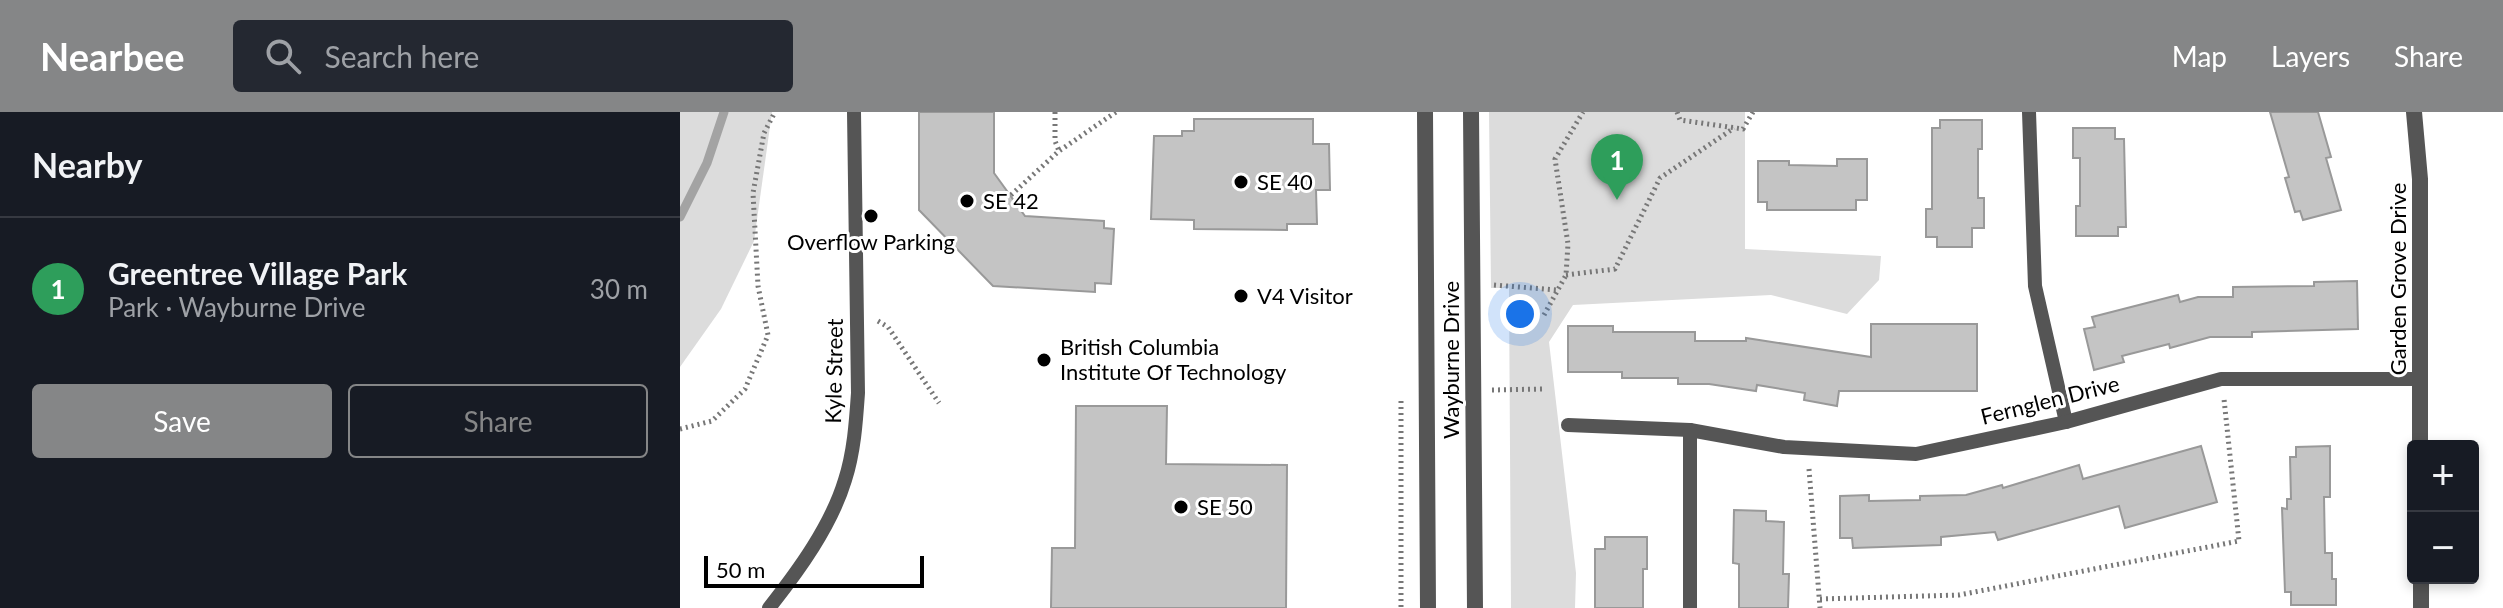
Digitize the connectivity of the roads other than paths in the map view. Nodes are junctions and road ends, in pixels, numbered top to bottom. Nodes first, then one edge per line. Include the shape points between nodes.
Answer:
1 (854, 112) edge
2 (1425, 112) edge
3 (1471, 112) edge
4 (2029, 112) edge
5 (2414, 112) edge
6 (2420, 379) junction
7 (2066, 422) junction
8 (1568, 425) dead end
9 (1690, 430) junction
10 (2420, 440) edge
11 (2421, 584) edge
12 (769, 608) edge
13 (1428, 608) edge
14 (1475, 608) edge
15 (1690, 608) edge
16 (2421, 608) edge

1 - 12 lane, Kyle Street via 855,436 845,481 824,525
2 - 13 street, Wayburne Drive
3 - 14 street, Wayburne Drive
4 - 7 lane via 2035,286
5 - 6 street, Garden Grove Drive via 2420,179
6 - 7 lane, Fernglen Drive via 2221,379
6 - 10 street, Garden Grove Drive
7 - 9 lane, Fernglen Drive via 1916,454 1784,447
8 - 9 lane, Fernglen Drive
9 - 15 lane
11 - 16 street

